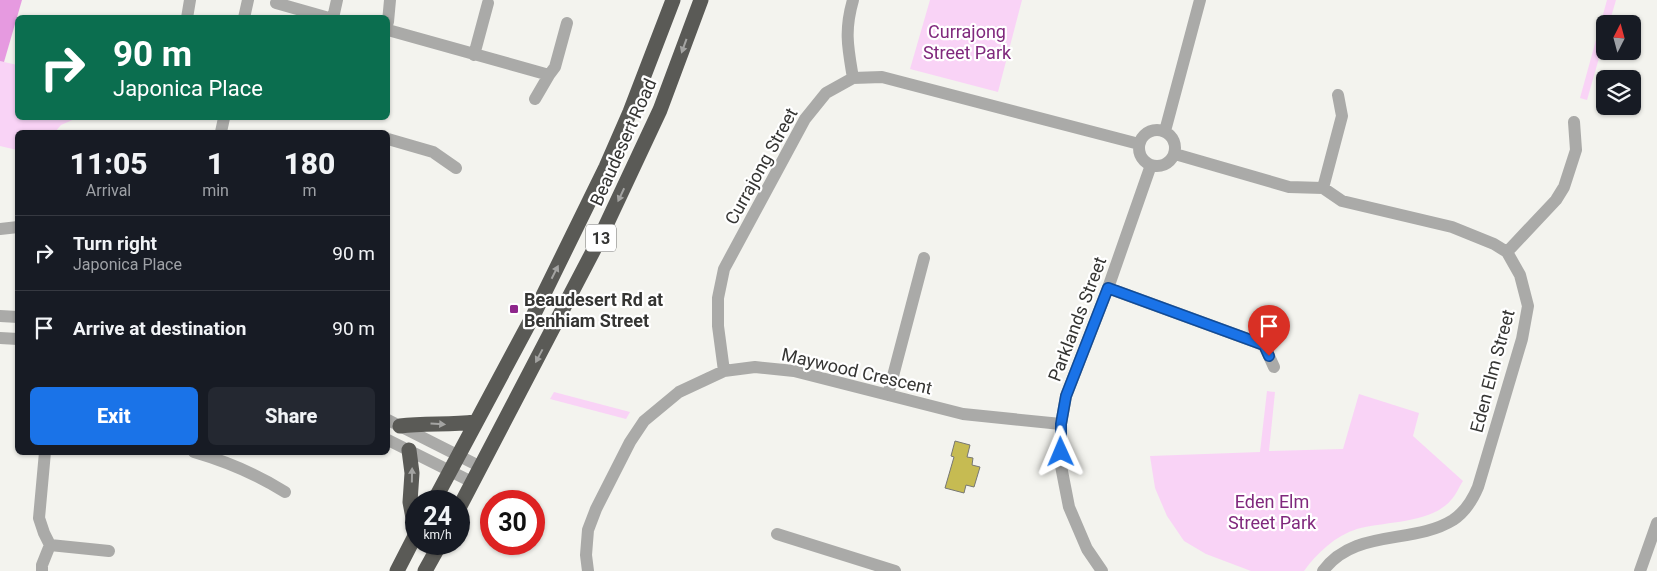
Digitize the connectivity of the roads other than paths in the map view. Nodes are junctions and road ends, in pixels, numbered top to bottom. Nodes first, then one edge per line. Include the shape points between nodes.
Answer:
1 (190, 0) edge
2 (248, 0) edge
3 (337, 0) edge
4 (390, 0) edge
5 (673, 0) edge
6 (701, 0) edge
7 (853, 0) edge
8 (1200, 0) edge
9 (276, 3) dead end
10 (488, 3) dead end
11 (188, 15) edge
12 (245, 15) edge
13 (320, 15) edge
14 (332, 15) edge
15 (389, 15) edge
16 (567, 23) dead end
17 (390, 31) edge
18 (474, 55) junction
19 (549, 75) junction
20 (852, 78) junction
21 (1338, 95) dead end
22 (535, 99) dead end
23 (1574, 122) dead end
24 (1165, 131) junction
25 (390, 140) edge
26 (1139, 144) junction
27 (1175, 154) junction
28 (1151, 165) junction
29 (456, 168) dead end
30 (1323, 188) junction
31 (15, 227) edge
32 (0, 229) edge
33 (1507, 252) junction
34 (924, 258) dead end
35 (1108, 288) junction
36 (0, 316) edge
37 (15, 317) edge
38 (0, 338) edge
39 (15, 339) edge
40 (1274, 367) dead end
41 (724, 371) junction
42 (888, 395) junction
43 (475, 422) junction
44 (394, 423) edge
45 (1061, 424) junction
46 (390, 441) edge
47 (409, 450) junction
48 (45, 455) edge
49 (203, 455) edge
50 (458, 456) junction
51 (480, 467) junction
52 (450, 471) junction
53 (472, 482) junction
54 (411, 490) edge
55 (440, 490) edge
56 (468, 490) edge
57 (285, 492) dead end
58 (1657, 523) edge
59 (777, 534) dead end
60 (50, 545) junction
61 (110, 551) dead end
62 (405, 555) edge
63 (434, 555) edge
64 (42, 571) edge
65 (397, 571) edge
66 (426, 571) edge
67 (588, 571) edge
68 (895, 571) edge
69 (1102, 571) edge
70 (1323, 571) edge
71 (1640, 571) edge

1 - 11 street
2 - 12 street
3 - 14 street
4 - 15 street
43 -> 5 highway, Beaudesert Road / 13 via 537,308 606,168
6 -> 51 highway, Beaudesert Road / 13 via 660,110 600,238
7 - 20 street via 846,40
8 - 24 street
9 - 13 street
10 - 18 street
16 - 19 street via 556,66
17 - 18 street
18 - 19 street
19 - 22 street
20 - 26 street, Currajong Street via 882,77
20 - 41 street, Currajong Street via 826,94 805,119 724,269 718,298 718,326
21 - 30 street via 1342,116
23 - 33 street via 1576,150 1564,187 1556,200
24 - 26 street via 1147,132
24 - 27 street via 1176,142
25 - 29 street via 433,152
26 - 28 street via 1143,160
27 - 28 street via 1163,165
27 - 30 street via 1289,187
28 - 35 street, Parklands Street
30 - 33 street via 1342,200 1452,227
31 - 32 street
33 - 70 street, Eden Elm Street via 1520,275 1528,306 1522,339 1472,501 1454,520 1429,530 1366,542 1345,551
34 - 42 street
35 - 40 street via 1264,345
35 - 45 street, Parklands Street via 1066,396
36 - 37 street
38 - 39 street
41 - 42 street, Maywood Crescent via 755,367 794,371
41 - 67 street, Maywood Crescent via 678,392 644,421 630,442 588,530
42 - 45 street, Maywood Crescent via 963,414
44 -> 43 highway
43 - 50 highway, Beaudesert Road / 13
44 - 50 street
45 - 69 street, Parklands Street via 1062,466 1069,507 1086,548
46 - 47 street
47 - 52 street
54 -> 47 highway
48 - 60 street via 39,518
49 - 57 street via 266,479
50 - 51 street
50 - 52 highway, Beaudesert Road / 13
51 - 53 highway, Beaudesert Road / 13
52 - 53 street
52 - 55 highway, Beaudesert Road / 13
53 - 56 highway, Beaudesert Road / 13
58 - 71 street
59 - 68 street
60 - 61 street
60 - 64 street
62 - 65 highway
63 - 66 highway

